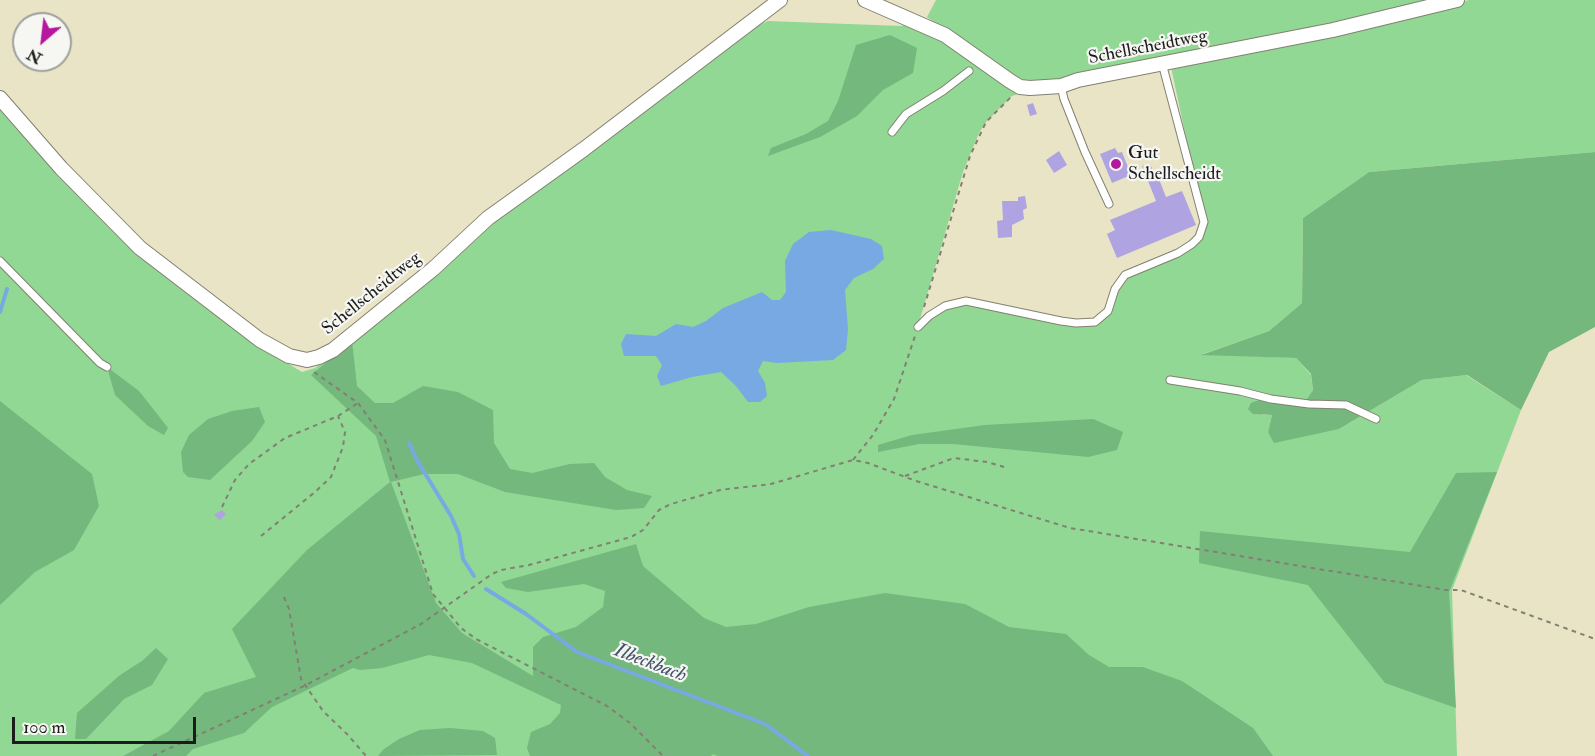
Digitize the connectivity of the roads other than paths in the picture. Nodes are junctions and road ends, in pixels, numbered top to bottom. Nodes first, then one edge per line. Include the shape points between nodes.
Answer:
1 (780, 0) edge
2 (866, 0) edge
3 (1457, 0) edge
4 (1162, 63) junction
5 (969, 71) dead end
6 (1061, 86) junction
7 (0, 98) edge
8 (892, 132) dead end
9 (1109, 204) dead end
10 (0, 261) edge
11 (918, 327) road end
12 (106, 367) dead end
13 (1170, 380) dead end
14 (1376, 419) dead end

1 - 7 street, Schellscheidtweg via 488,218 433,269 333,350 307,360 289,356 260,340 140,248 61,168
2 - 6 street, Schellscheidtweg via 945,35 1020,87
3 - 4 street, Schellscheidtweg via 1333,30
4 - 6 street, Schellscheidtweg
4 - 11 lane via 1204,222 1199,237 1192,244 1125,275 1115,289 1108,311 1095,322 1061,321 966,301 945,306
5 - 8 lane via 906,114
6 - 9 lane
10 - 12 lane
13 - 14 lane via 1271,399 1346,405

